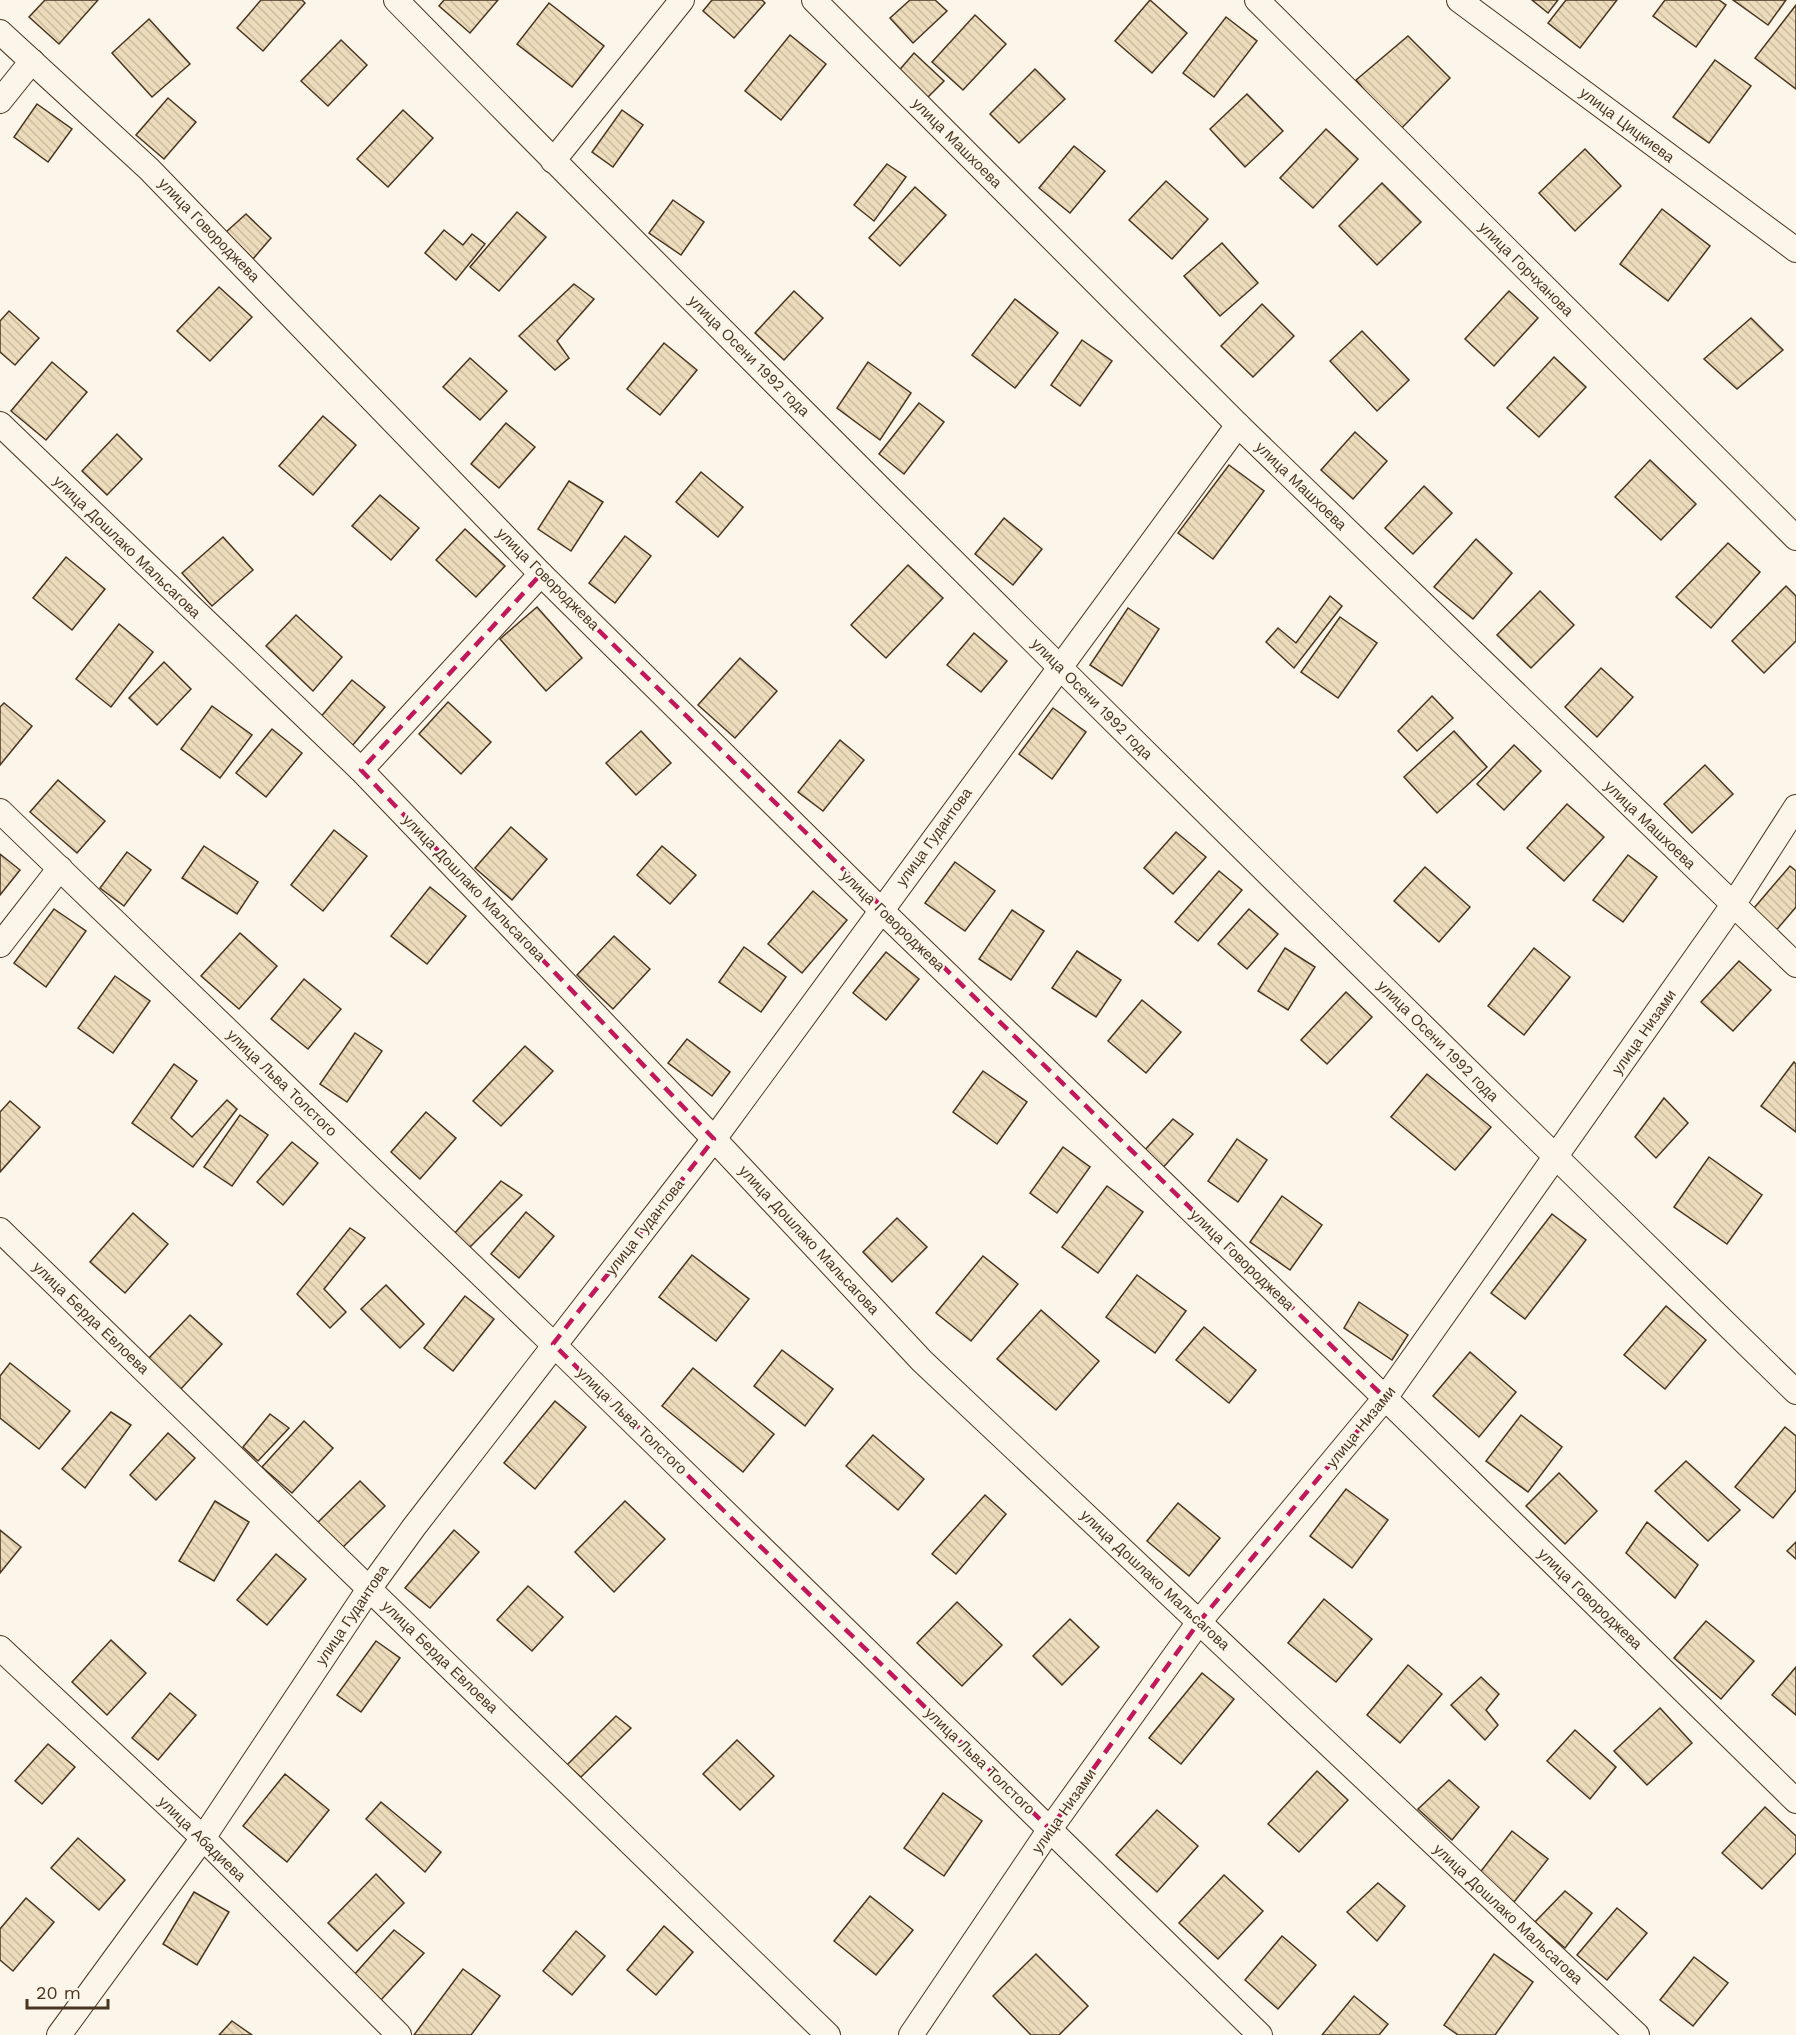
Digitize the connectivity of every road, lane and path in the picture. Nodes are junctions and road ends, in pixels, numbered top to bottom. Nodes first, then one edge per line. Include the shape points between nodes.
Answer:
1 (396, 0) edge
2 (681, 0) edge
3 (814, 0) edge
4 (1257, 0) edge
5 (1459, 0) edge
6 (0, 32) edge
7 (32, 61) junction
8 (0, 101) edge
9 (553, 160) junction
10 (1796, 250) edge
11 (0, 424) edge
12 (1239, 425) junction
13 (1796, 538) edge
14 (541, 574) junction
15 (1060, 667) junction
16 (361, 770) junction
17 (1796, 807) edge
18 (0, 811) edge
19 (60, 868) junction
20 (1733, 905) junction
21 (881, 910) junction
22 (0, 945) edge
23 (1796, 965) edge
24 (714, 1138) junction
25 (1556, 1157) junction
26 (0, 1230) edge
27 (553, 1344) junction
28 (1796, 1392) edge
29 (1385, 1398) junction
30 (369, 1589) junction
31 (1199, 1622) junction
32 (0, 1648) edge
33 (1796, 1801) edge
34 (1050, 1829) junction
35 (203, 1838) junction
36 (59, 2035) edge
37 (399, 2035) edge
38 (828, 2035) edge
39 (911, 2035) edge
40 (1260, 2035) edge
41 (1637, 2035) edge

1 - 9 street, улица Осени 1992 года
2 - 9 street
3 - 12 street, улица Машхоева
4 - 13 street, улица Горчханова
5 - 10 street, улица Цицкиева
6 - 7 street, улица Говороджева
7 - 8 street
7 - 14 street, улица Говороджева via 149,169
9 - 15 street, улица Осени 1992 года
11 - 16 street, улица Дошлако Мальсагова
12 - 15 street, улица Гудантова
12 - 20 street, улица Машхоева
14 - 16 street
14 - 21 street, улица Говороджева
15 - 21 street, улица Гудантова
15 - 25 street, улица Осени 1992 года
16 - 24 street, улица Дошлако Мальсагова
17 - 20 street, улица Низами
18 - 19 street, улица Льва Толстого
19 - 22 street
19 - 27 street, улица Льва Толстого
20 - 23 street, улица Машхоева
20 - 25 street, улица Низами
21 - 24 street, улица Гудантова
21 - 29 street, улица Говороджева
24 - 27 street, улица Гудантова
24 - 31 street, улица Дошлако Мальсагова via 922,1361
25 - 28 street, улица Осени 1992 года
25 - 29 street, улица Низами
26 - 30 street, улица Берда Евлоева
27 - 30 street, улица Гудантова
27 - 34 street, улица Льва Толстого
29 - 31 street, улица Низами
29 - 33 street, улица Говороджева
30 - 35 street, улица Гудантова
30 - 38 street, улица Берда Евлоева
31 - 34 street, улица Низами
31 - 41 street, улица Дошлако Мальсагова
32 - 35 street, улица Абадиева
34 - 39 street, улица Низами
34 - 40 street, улица Льва Толстого
35 - 36 street, улица Гудантова
35 - 37 street, улица Абадиева

